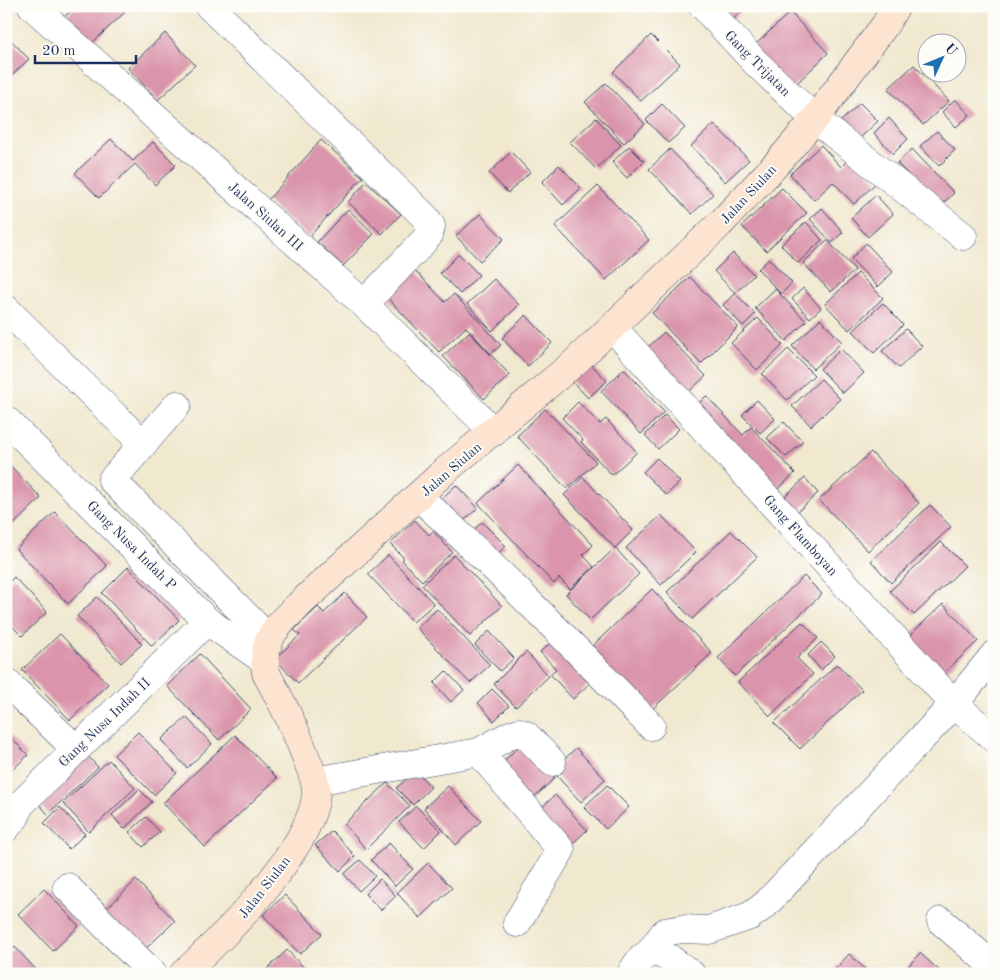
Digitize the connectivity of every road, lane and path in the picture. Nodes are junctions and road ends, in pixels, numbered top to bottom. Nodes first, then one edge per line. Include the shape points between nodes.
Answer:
1 (32, 6) edge
2 (209, 6) edge
3 (703, 6) edge
4 (896, 6) edge
5 (815, 118) junction
6 (963, 236) dead end
7 (364, 304) junction
8 (6, 309) edge
9 (612, 327) junction
10 (177, 405) dead end
11 (6, 420) edge
12 (494, 432) junction
13 (143, 444) junction
14 (419, 497) junction
15 (208, 621) junction
16 (267, 650) junction
17 (994, 655) edge
18 (6, 682) edge
19 (954, 704) junction
20 (651, 726) dead end
21 (994, 738) edge
22 (76, 749) junction
23 (480, 752) junction
24 (552, 762) dead end
25 (315, 781) junction
26 (10, 809) edge
27 (67, 887) dead end
28 (941, 921) dead end
29 (517, 923) dead end
30 (650, 952) junction
31 (994, 967) edge
32 (152, 974) edge
33 (183, 974) edge
34 (631, 974) edge
35 (691, 974) edge

1 - 7 street, Jalan Siulan III
2 - 7 street via 431,226 422,243
3 - 5 street, Gang Trijatan via 756,63
4 - 5 street, Jalan Siulan
5 - 6 street, Gang Trijatan
5 - 9 street, Jalan Siulan via 720,224
7 - 12 street, Jalan Siulan III
8 - 13 street
9 - 12 street, Jalan Siulan
9 - 19 street, Gang Flamboyan
10 - 13 street
11 - 15 street, Gang Nusa Indah P
12 - 14 street, Jalan Siulan via 445,471
13 - 16 street via 112,480
14 - 16 street, Jalan Siulan via 282,622
14 - 20 street via 538,609
15 - 16 street, Gang Nusa Indah P
15 - 22 street, Gang Nusa Indah II
16 - 25 street, Jalan Siulan via 266,673 300,741
17 - 19 street
18 - 22 street
19 - 21 street, Gang Flamboyan
19 - 30 street via 765,905 750,916 709,930 665,932
22 - 26 street, Gang Nusa Indah II
23 - 24 street via 519,732
23 - 25 street
23 - 29 street via 561,850
25 - 33 street, Jalan Siulan via 316,793 309,820 276,877 222,938
27 - 32 street
28 - 31 street
30 - 34 street via 638,962
30 - 35 street via 660,952

